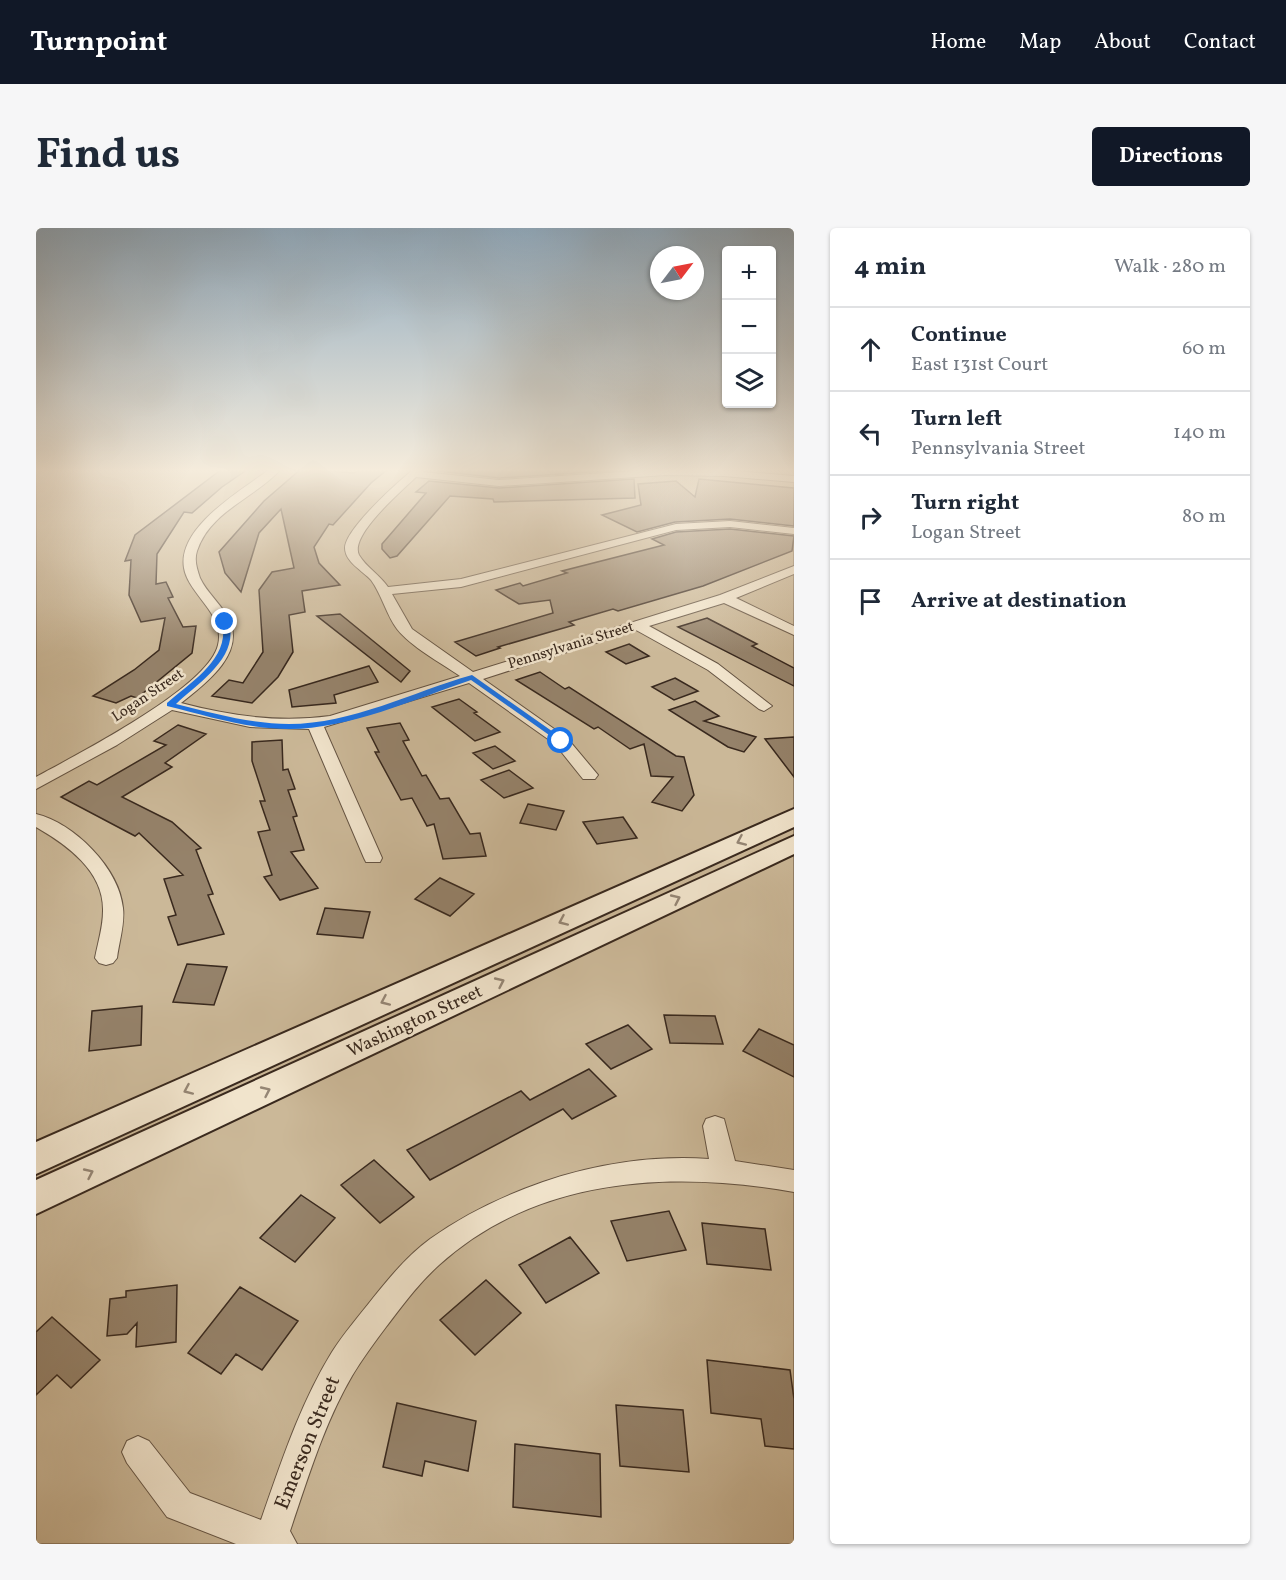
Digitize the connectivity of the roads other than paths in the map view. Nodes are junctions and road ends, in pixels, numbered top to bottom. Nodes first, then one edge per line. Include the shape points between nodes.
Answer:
1 (203, 530) edge
2 (360, 530) edge
3 (663, 530) edge
4 (794, 570) edge
5 (384, 591) junction
6 (725, 598) junction
7 (638, 625) junction
8 (794, 631) edge
9 (472, 677) junction
10 (170, 705) junction
11 (764, 706) dead end
12 (315, 724) junction
13 (589, 775) dead end
14 (36, 784) edge
15 (794, 817) edge
16 (36, 819) edge
17 (794, 844) edge
18 (374, 858) dead end
19 (106, 958) dead end
20 (715, 1126) dead end
21 (36, 1159) edge
22 (724, 1169) junction
23 (794, 1181) edge
24 (36, 1198) edge
25 (138, 1452) dead end
26 (273, 1543) edge

1 - 10 street, Logan Street via 193,544 191,573 225,622 226,645 217,662
2 - 5 street via 352,542 354,556
3 - 5 street via 469,581
4 - 6 street, Pennsylvania Street
5 - 9 street via 393,614 407,632
6 - 7 street, Pennsylvania Street
6 - 8 street
7 - 9 street, Pennsylvania Street
7 - 11 street via 713,667
9 - 12 street, Pennsylvania Street via 351,717
9 - 13 street via 561,741
10 - 12 street, Pennsylvania Street via 246,724
10 - 14 street, Logan Street
12 - 18 street
15 -> 21 main road, Washington Street
16 - 19 street via 86,853 103,877 113,908
24 -> 17 main road, Washington Street
20 - 22 street
22 - 23 street, Emerson Street
22 - 26 street, Emerson Street via 662,1168 610,1174 555,1188 504,1210 439,1249 394,1293 338,1370 297,1462
25 - 26 street via 179,1505

